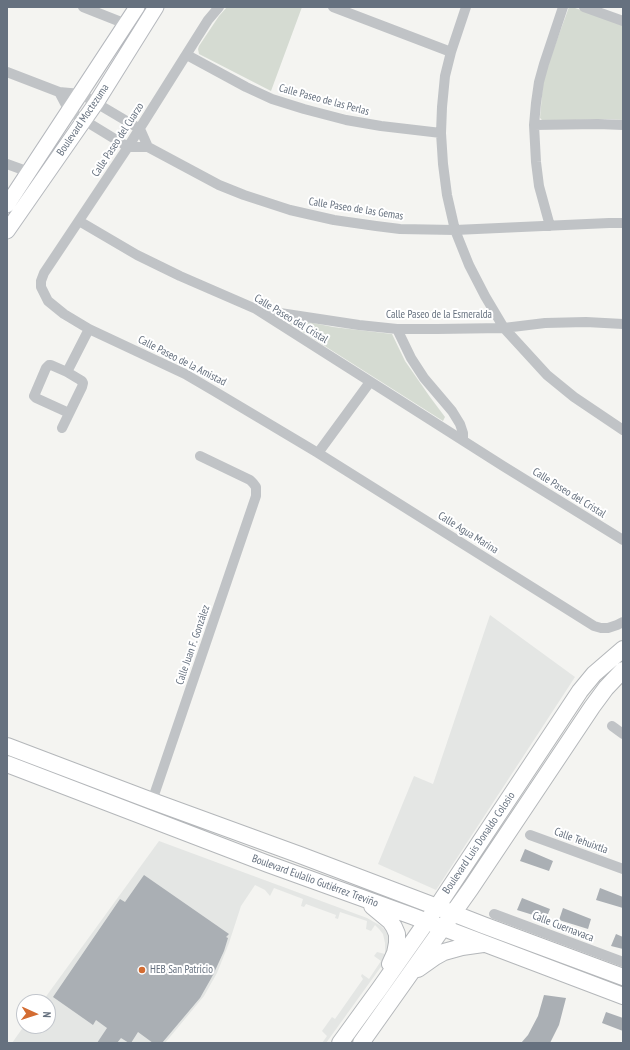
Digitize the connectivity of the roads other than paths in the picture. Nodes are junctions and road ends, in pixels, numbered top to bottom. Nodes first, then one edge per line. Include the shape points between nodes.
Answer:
1 (83, 7) edge
2 (137, 7) edge
3 (156, 7) edge
4 (219, 7) edge
5 (333, 7) edge
6 (466, 7) edge
7 (563, 7) edge
8 (584, 7) edge
9 (623, 21) edge
10 (126, 24) junction
11 (450, 52) junction
12 (187, 55) junction
13 (7, 72) edge
14 (59, 92) junction
15 (81, 94) junction
16 (96, 103) junction
17 (70, 111) junction
18 (84, 120) junction
19 (623, 125) edge
20 (534, 126) junction
21 (140, 129) junction
22 (441, 133) junction
23 (128, 147) junction
24 (148, 147) junction
25 (7, 164) edge
26 (29, 172) junction
27 (7, 205) edge
28 (79, 221) junction
29 (623, 223) edge
30 (550, 226) junction
31 (455, 230) junction
32 (7, 231) edge
33 (41, 287) joint
34 (256, 309) junction
35 (623, 324) edge
36 (397, 328) junction
37 (504, 328) junction
38 (89, 329) junction
39 (67, 372) junction
40 (370, 382) junction
41 (69, 413) junction
42 (62, 428) dead end
43 (623, 430) edge
44 (463, 440) junction
45 (318, 453) junction
46 (200, 456) dead end
47 (623, 540) edge
48 (623, 622) edge
49 (623, 649) edge
50 (623, 670) edge
51 (612, 726) dead end
52 (623, 734) edge
53 (7, 746) edge
54 (7, 764) edge
55 (152, 801) junction
56 (530, 835) dead end
57 (258, 839) junction
58 (264, 862) junction
59 (623, 869) edge
60 (471, 888) junction
61 (365, 899) junction
62 (436, 907) junction
63 (452, 913) junction
64 (494, 914) dead end
65 (426, 922) junction
66 (483, 926) junction
67 (442, 928) junction
68 (484, 944) junction
69 (623, 962) edge
70 (410, 974) junction
71 (623, 977) edge
72 (380, 988) junction
73 (623, 996) edge
74 (340, 1043) edge
75 (361, 1043) edge

1 - 10 street
2 - 10 main road, Boulevard Moctezuma
3 - 16 main road, Boulevard Moctezuma
4 - 12 street, Calle Paseo del Cuarzo
5 - 11 street
6 - 11 street
7 - 20 street via 539,82
8 - 9 street
10 - 15 main road, Boulevard Moctezuma
11 - 22 street via 445,76
12 - 21 street, Calle Paseo del Cuarzo
12 - 22 street, Calle Paseo de las Perlas via 246,88 304,109 346,120
13 - 14 street
14 - 15 street
14 - 17 street
15 - 16 street
15 - 17 main road, Boulevard Moctezuma
16 - 18 main road, Boulevard Moctezuma
16 - 21 street
17 - 18 street
17 - 26 main road, Boulevard Moctezuma
18 - 23 street
18 - 32 main road, Boulevard Moctezuma
19 - 20 street
20 - 30 street via 538,180
21 - 23 street, Calle Paseo del Cuarzo
21 - 24 street
22 - 31 street via 447,195
23 - 24 street, Calle Paseo de las Gemas
23 - 28 street, Calle Paseo del Cuarzo
24 - 31 street, Calle Paseo de las Gemas via 219,185 290,210 334,220 400,229
25 - 26 street
26 - 27 main road, Boulevard Moctezuma
28 - 33 street, Calle Paseo del Cuarzo via 44,273
28 - 34 street, Calle Paseo del Cristal via 137,255
29 - 30 street, Calle Paseo de las Gemas
30 - 31 street, Calle Paseo de las Gemas
31 - 37 street via 469,265
33 - 38 street, Calle Paseo de la Amistad via 55,308
34 - 36 street, Calle Paseo de la Esmeralda via 359,325
34 - 40 street, Calle Paseo del Cristal
35 - 37 street, Calle Paseo de la Esmeralda via 545,323
36 - 37 street, Calle Paseo de la Esmeralda
36 - 44 street via 411,358 460,424
37 - 43 street via 547,375
38 - 39 street
38 - 45 street, Calle Paseo de la Amistad via 185,374
39 - 41 street via 82,381 83,385
39 - 41 street via 51,365 47,366 34,396
40 - 44 street, Calle Paseo del Cristal
40 - 45 street
41 - 42 street
44 - 47 street, Calle Paseo del Cristal
45 - 48 street, Calle Agua Marina via 594,626 608,628
46 - 55 street, Calle Juan F. González via 250,480 256,487 256,496
49 - 62 main road, Boulevard Luis Donaldo Colosio via 594,674 580,691
50 - 60 main road, Boulevard Luis Donaldo Colosio via 592,707
51 - 52 street
53 - 55 main road, Boulevard Eulalio Gutiérrez Treviño
54 - 58 main road, Boulevard Eulalio Gutiérrez Treviño
55 - 57 main road, Boulevard Eulalio Gutiérrez Treviño
56 - 59 street, Calle Tehuixtla
57 - 58 main road
57 - 62 main road, Boulevard Eulalio Gutiérrez Treviño
58 - 61 main road, Boulevard Eulalio Gutiérrez Treviño
60 - 63 main road, Boulevard Luis Donaldo Colosio
60 - 66 main road via 470,905 476,919
61 - 65 main road, Boulevard Eulalio Gutiérrez Treviño
61 - 72 main road via 390,921 397,934 395,953
62 - 63 main road, Boulevard Eulalio Gutiérrez Treviño
62 - 65 main road, Boulevard Luis Donaldo Colosio
63 - 66 main road, Boulevard Eulalio Gutiérrez Treviño
63 - 67 main road, Boulevard Luis Donaldo Colosio
64 - 69 street, Calle Cuernavaca
65 - 67 main road, Boulevard Eulalio Gutiérrez Treviño
65 - 72 main road, Boulevard Luis Donaldo Colosio
66 - 71 main road, Boulevard Eulalio Gutiérrez Treviño
67 - 68 main road, Boulevard Eulalio Gutiérrez Treviño
67 - 70 main road, Boulevard Luis Donaldo Colosio
68 - 70 main road via 444,952
68 - 73 main road, Boulevard Eulalio Gutiérrez Treviño
70 - 75 main road, Boulevard Luis Donaldo Colosio
72 - 74 main road, Boulevard Luis Donaldo Colosio

